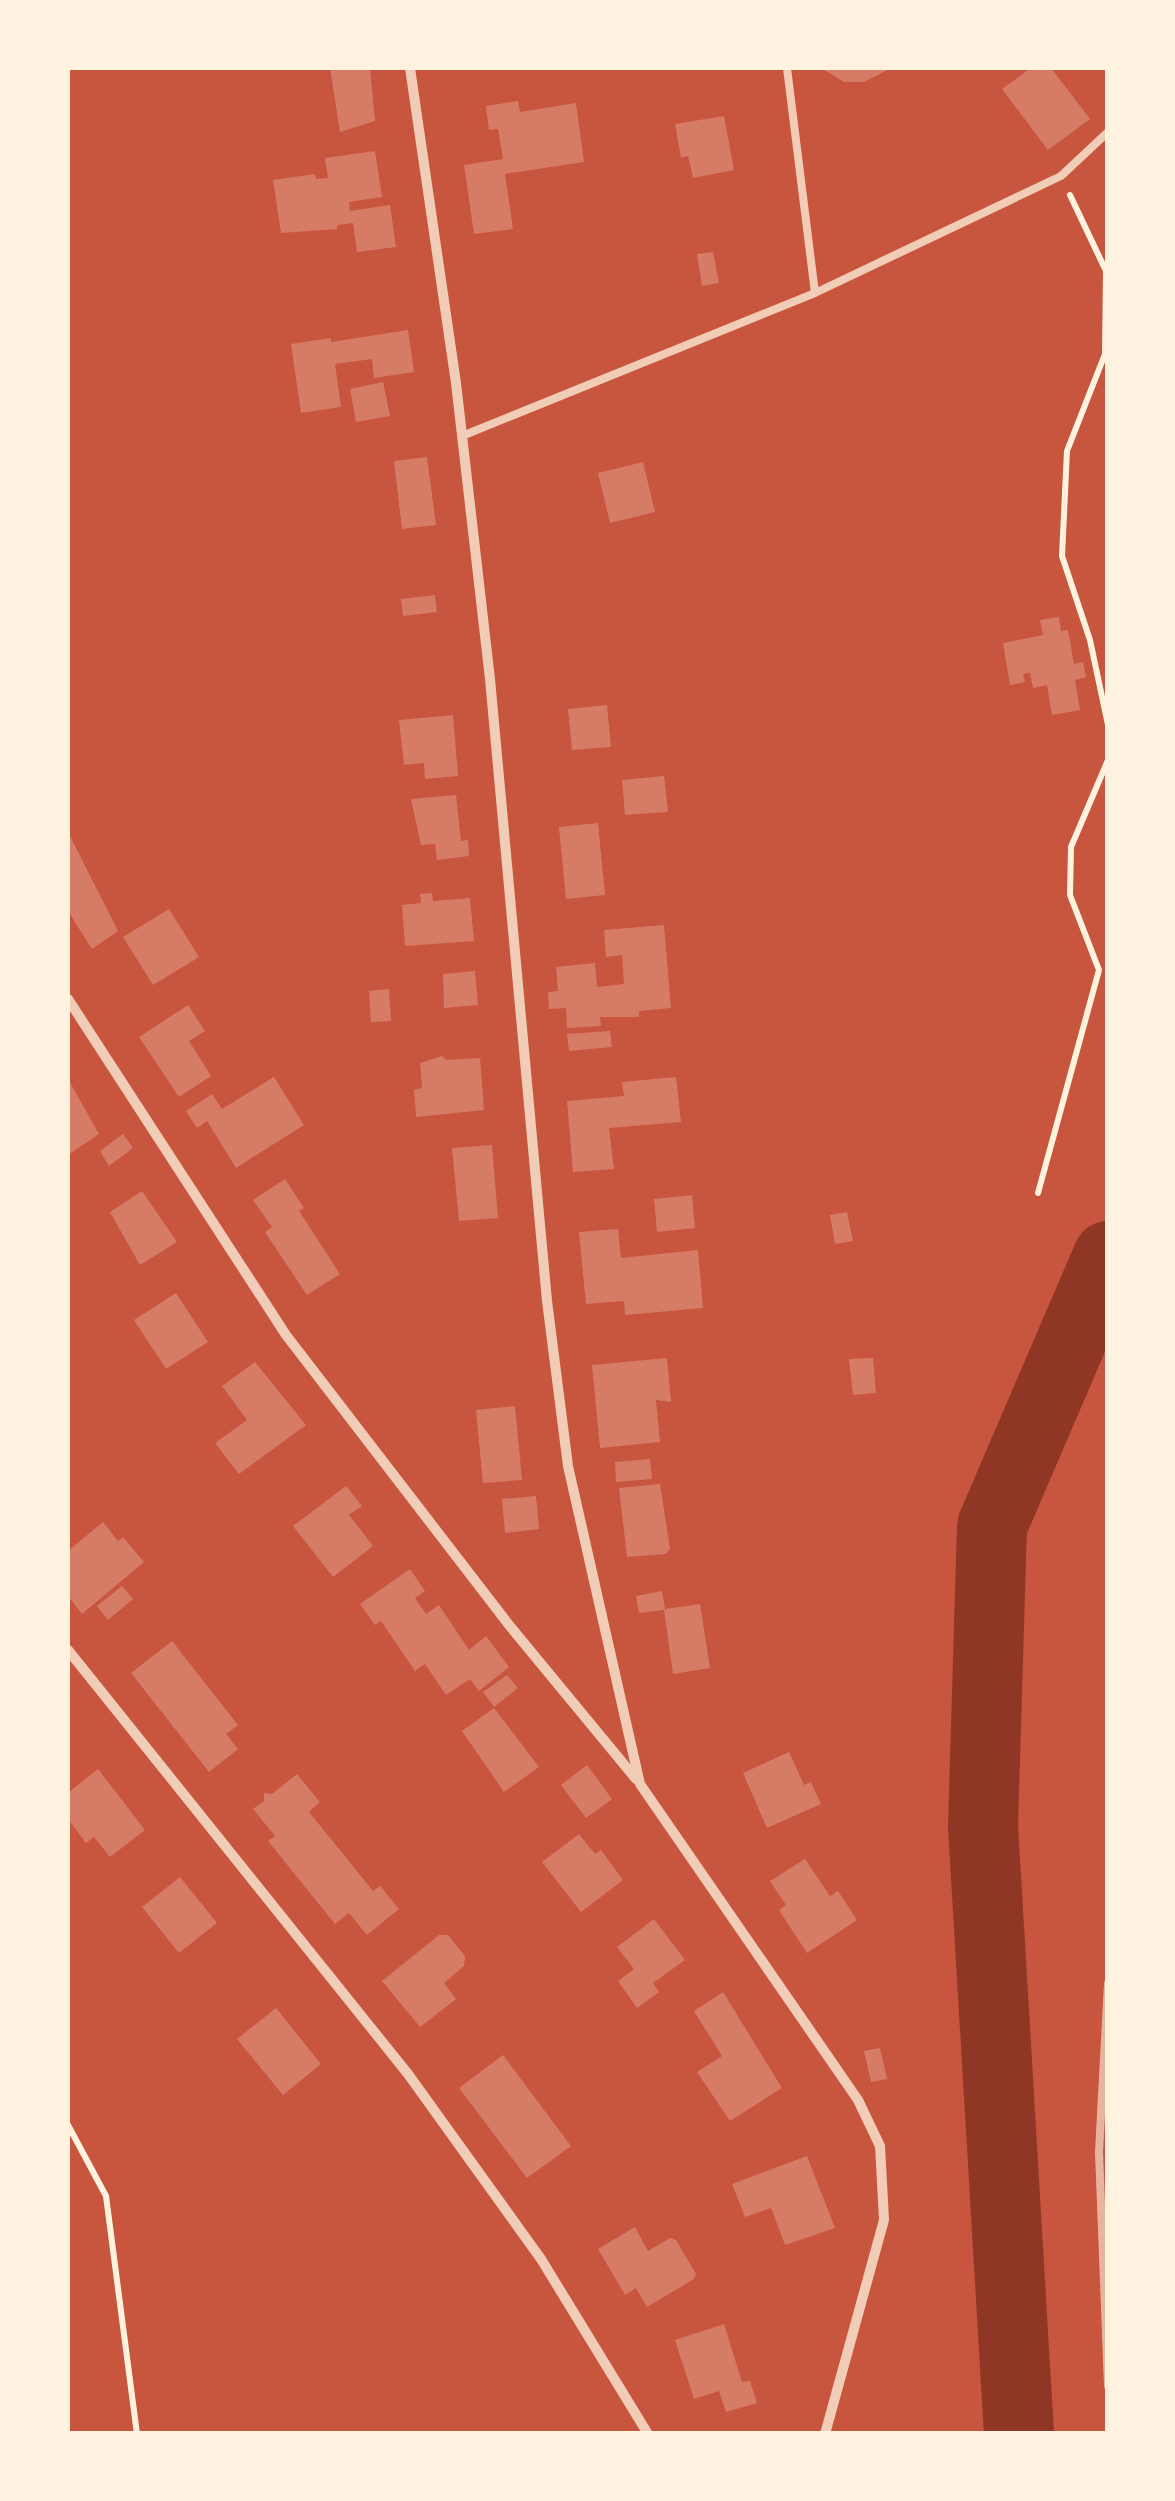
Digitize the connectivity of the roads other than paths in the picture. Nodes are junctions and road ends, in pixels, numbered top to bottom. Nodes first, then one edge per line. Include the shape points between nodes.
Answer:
1 (410, 68) edge
2 (787, 68) edge
3 (1108, 132) edge
4 (815, 292) junction
5 (462, 436) junction
6 (68, 998) edge
7 (68, 1650) edge
8 (640, 1784) junction
9 (648, 2434) edge
10 (826, 2434) edge

1 - 5 street
2 - 4 lane
3 - 4 lane via 1061,176
4 - 5 lane
5 - 8 street via 546,1301 566,1448
6 - 8 street via 286,1335
7 - 9 street via 408,2074 541,2260
8 - 10 street via 858,2100 880,2146 884,2220

